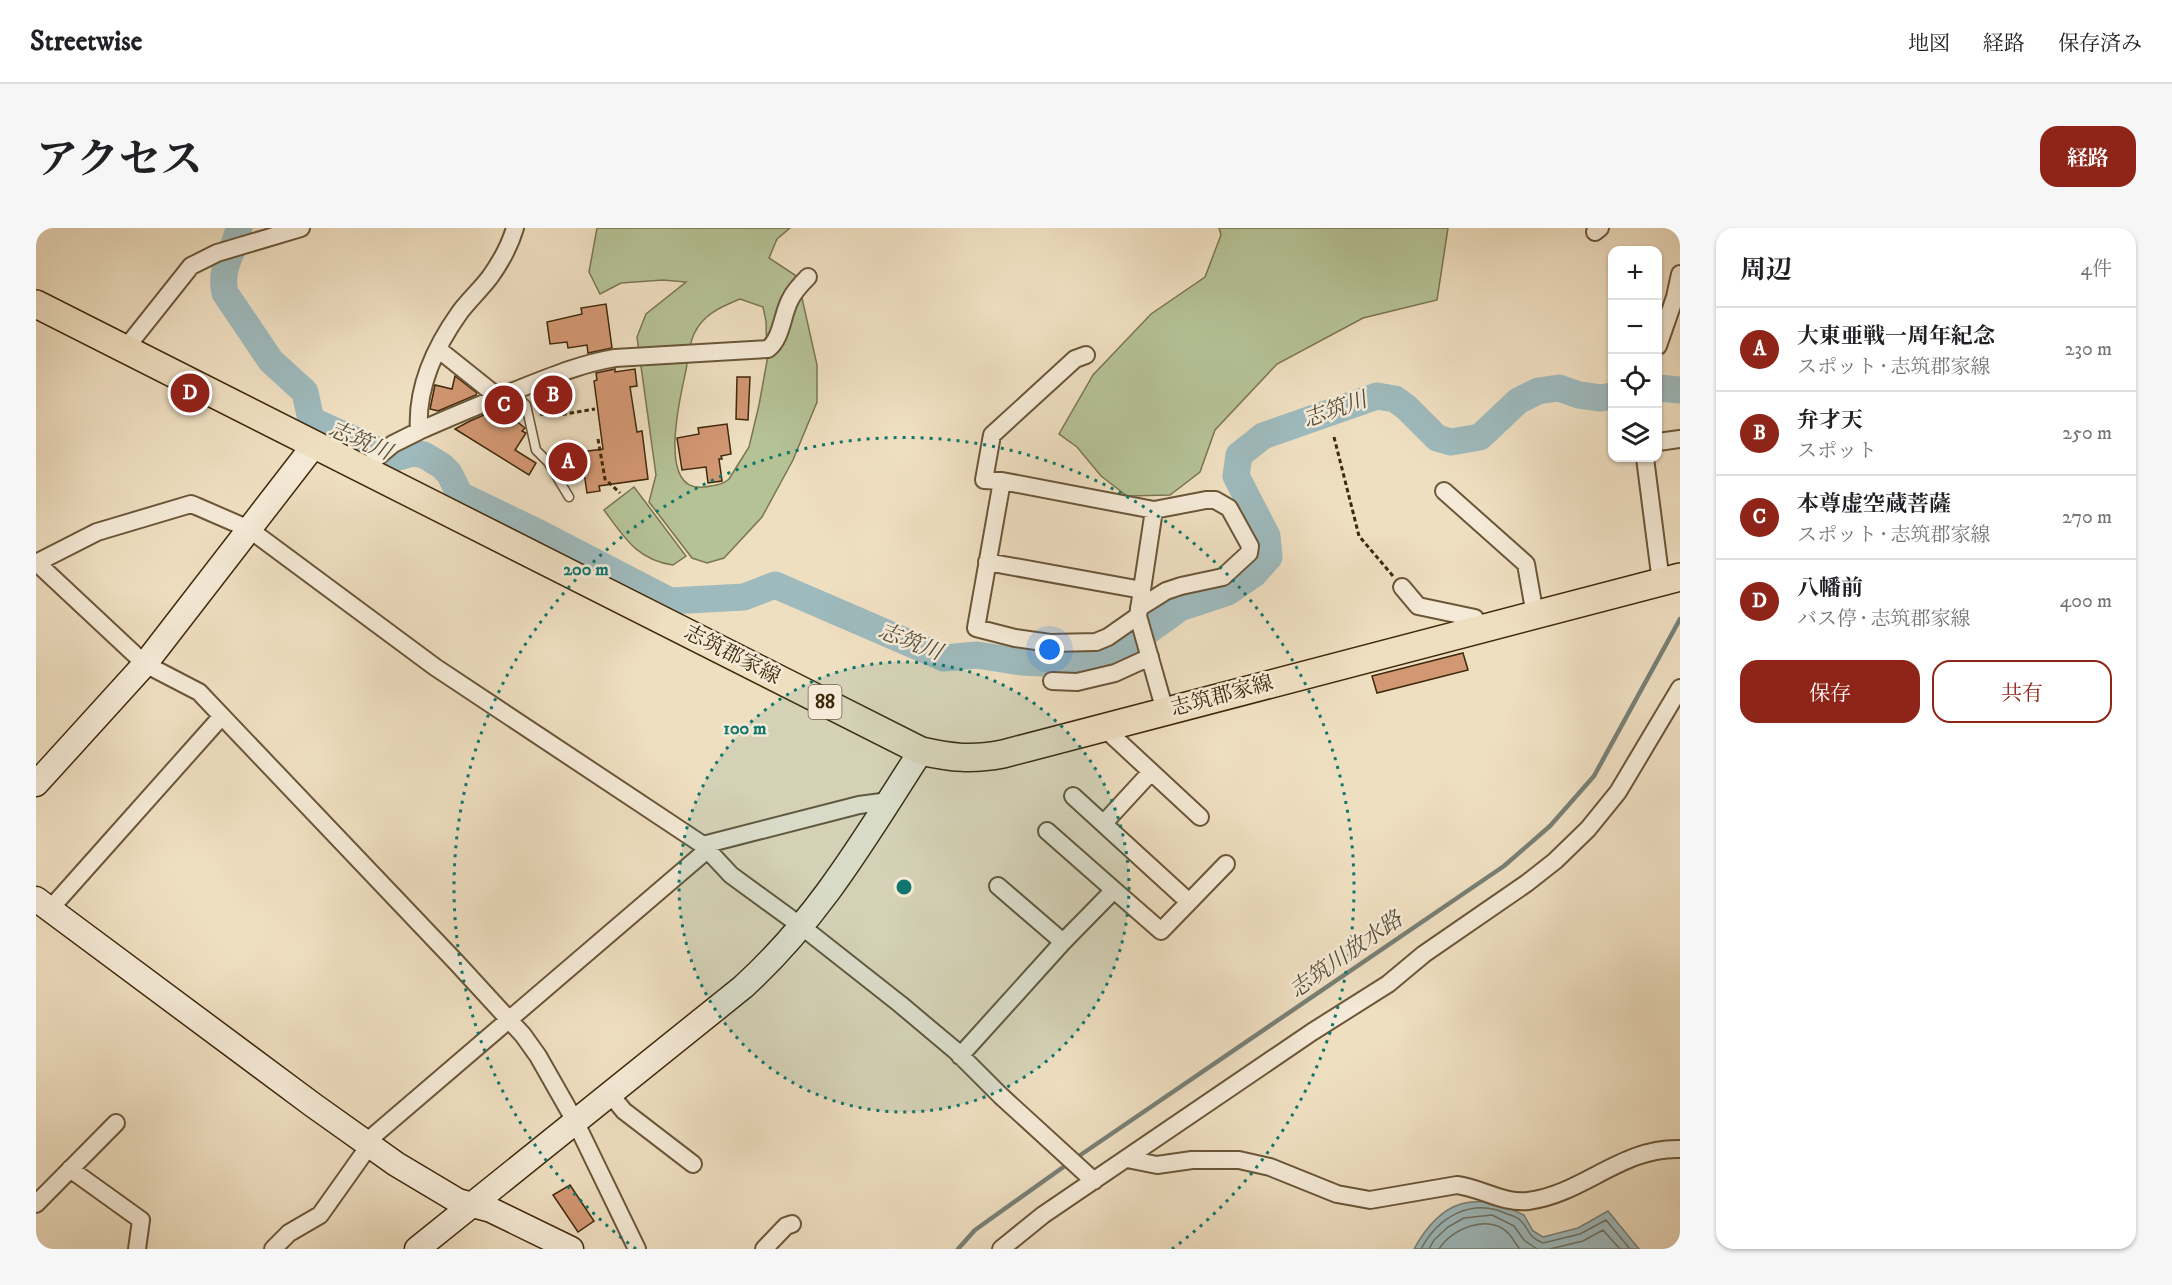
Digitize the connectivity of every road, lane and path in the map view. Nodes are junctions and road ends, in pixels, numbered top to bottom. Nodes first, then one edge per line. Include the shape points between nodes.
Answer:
1 (301, 228) edge
2 (515, 228) edge
3 (255, 238) edge
4 (1680, 274) edge
5 (808, 277) dead end
6 (1678, 296) edge
7 (36, 304) edge
8 (1662, 336) edge
9 (125, 349) junction
10 (438, 349) junction
11 (1086, 356) dead end
12 (505, 394) junction
13 (526, 405) junction
14 (595, 409) dead end
15 (419, 431) junction
16 (1334, 437) dead end
17 (598, 439) dead end
18 (1680, 439) edge
19 (1662, 441) edge
20 (315, 444) junction
21 (548, 462) junction
22 (1646, 462) edge
23 (368, 465) junction
24 (563, 467) dead end
25 (1002, 481) junction
26 (1444, 491) dead end
27 (620, 493) dead end
28 (569, 497) dead end
29 (1154, 510) junction
30 (249, 529) junction
31 (987, 562) junction
32 (36, 563) edge
33 (1671, 579) edge
34 (1402, 587) joint
35 (1142, 590) junction
36 (1535, 615) junction
37 (1139, 616) junction
38 (1481, 629) junction
39 (1149, 651) junction
40 (145, 664) junction
41 (1052, 681) dead end
42 (1680, 688) edge
43 (1165, 711) junction
44 (222, 716) junction
45 (1102, 727) junction
46 (921, 751) junction
47 (1151, 772) junction
48 (36, 784) edge
49 (1073, 796) dead end
50 (889, 801) junction
51 (1200, 817) dead end
52 (1104, 823) junction
53 (1047, 831) dead end
54 (704, 848) junction
55 (1226, 864) dead end
56 (998, 886) dead end
57 (1114, 890) junction
58 (1189, 902) junction
59 (43, 904) edge
60 (801, 926) junction
61 (1063, 942) junction
62 (509, 1019) junction
63 (960, 1056) junction
64 (609, 1093) junction
65 (575, 1121) junction
66 (116, 1123) dead end
67 (367, 1144) junction
68 (1680, 1149) edge
69 (1127, 1159) junction
70 (693, 1164) dead end
71 (70, 1169) junction
72 (1094, 1181) junction
73 (36, 1204) edge
74 (471, 1205) junction
75 (792, 1224) dead end
76 (137, 1249) edge
77 (273, 1249) edge
78 (417, 1249) edge
79 (571, 1249) edge
80 (637, 1249) edge
81 (764, 1249) edge
82 (1001, 1249) edge

1 - 3 street
2 - 10 street via 490,277 461,311
3 - 9 street via 191,266
4 - 6 street
5 - 12 street via 790,299 768,349 615,358 569,369
6 - 8 street
7 - 9 main road, 志筑郡家線 / 88
9 - 20 main road, 志筑郡家線 / 88
10 - 12 street
10 - 15 street via 421,394
11 - 25 street via 1075,359 992,435 984,480
12 - 13 lane
12 - 15 street
13 - 14 path via 553,416
13 - 21 lane via 534,446
15 - 23 street via 393,444
16 - 34 path via 1359,536
17 - 27 path via 604,479
18 - 19 street
20 - 23 main road, 志筑郡家線 / 88
20 - 30 street
21 - 24 lane via 555,461
21 - 28 lane
22 - 33 street
23 - 46 main road, 志筑郡家線 / 88
25 - 29 street
25 - 31 street
26 - 36 street via 1526,564
29 - 35 street
29 - 37 street via 1215,500 1229,508 1250,546 1249,553 1223,577 1166,591
30 - 32 street via 191,504 97,532
30 - 40 street
30 - 54 street via 435,667
31 - 35 street
31 - 37 street via 976,628 1050,643 1096,642
32 - 40 street
33 - 36 main road, 志筑郡家線 / 88
34 - 38 street via 1418,606 1475,618
35 - 37 street
36 - 38 main road, 志筑郡家線 / 88
37 - 39 street
38 - 43 main road, 志筑郡家線 / 88
39 - 41 street via 1115,673 1077,682
39 - 43 street
40 - 44 street via 199,692
40 - 48 street
42 - 69 street via 1618,792 1555,861 1388,984
43 - 45 main road, 志筑郡家線 / 88
44 - 59 street
44 - 62 street
45 - 46 main road, 志筑郡家線 / 88 via 989,757 959,759
45 - 47 street
46 - 50 street
47 - 51 street
47 - 52 street
49 - 52 street
50 - 54 street via 859,805
50 - 60 street via 854,858
52 - 58 street
53 - 57 street
54 - 60 street via 731,875
54 - 62 street
55 - 58 street
56 - 61 street
57 - 58 street via 1161,932
57 - 61 street
59 - 67 street
60 - 63 street
60 - 64 street via 743,987
61 - 63 street
62 - 65 street via 538,1056
62 - 67 street
63 - 72 street
64 - 65 street
64 - 70 street via 624,1111
65 - 74 street
65 - 80 street
66 - 71 street
67 - 74 street via 424,1182
67 - 77 street via 320,1215 289,1233
68 - 69 street via 1637,1155 1539,1199 1517,1202 1457,1185 1370,1200 1337,1194 1269,1167 1239,1160 1157,1165
69 - 72 street
71 - 73 street
71 - 76 street via 141,1220
72 - 82 street via 1026,1227
74 - 78 street
74 - 79 street via 491,1210
75 - 81 street

